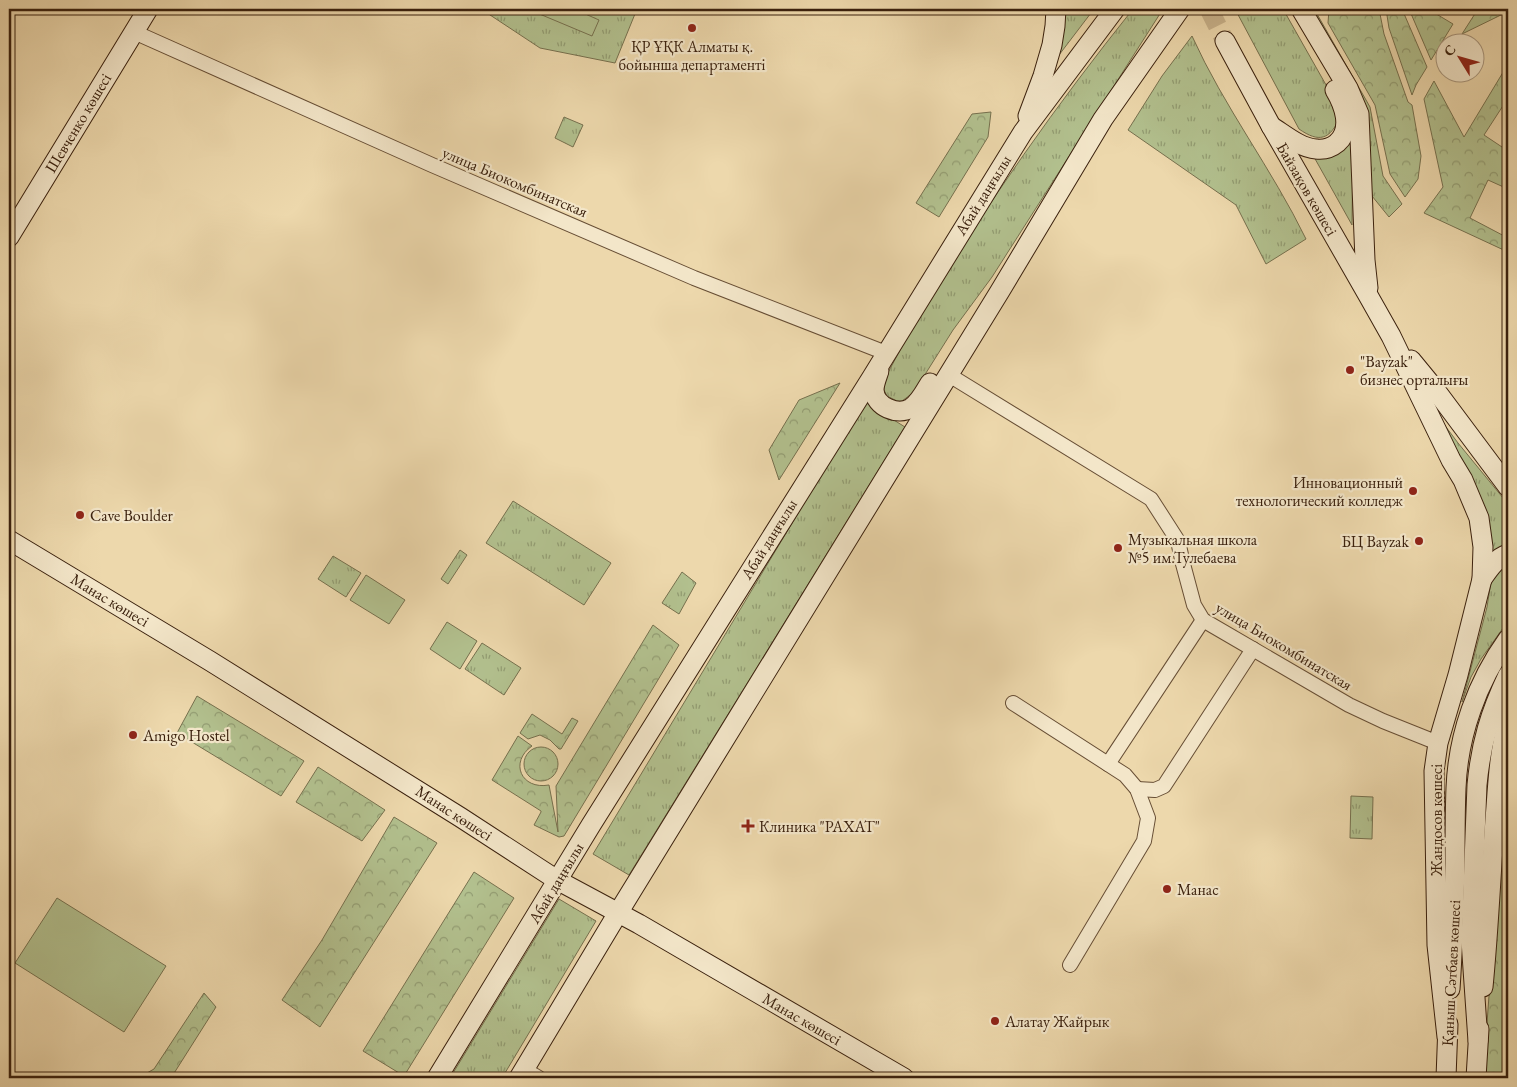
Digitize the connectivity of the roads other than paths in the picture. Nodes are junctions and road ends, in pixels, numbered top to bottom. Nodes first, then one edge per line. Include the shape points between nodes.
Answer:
1 (148, 9) edge
2 (1115, 9) edge
3 (1288, 9) edge
4 (1301, 9) edge
5 (1055, 10) edge
6 (1179, 12) edge
7 (134, 32) junction
8 (1225, 41) tunnel mouth
9 (1271, 126) junction
10 (1023, 132) junction
11 (9, 237) edge
12 (1000, 291) junction
13 (1369, 296) junction
14 (1391, 336) junction
15 (886, 353) junction
16 (949, 375) junction
17 (1464, 430) junction
18 (1508, 466) edge
19 (1508, 487) edge
20 (9, 540) edge
21 (1508, 554) edge
22 (1482, 579) junction
23 (1203, 620) junction
24 (1508, 639) edge
25 (1253, 649) junction
26 (1508, 675) edge
27 (1013, 703) dead end
28 (1508, 720) edge
29 (1438, 742) junction
30 (1108, 764) junction
31 (1137, 790) junction
32 (558, 880) junction
33 (618, 913) junction
34 (1463, 939) junction
35 (1070, 965) dead end
36 (1447, 1037) junction
37 (1478, 1042) junction
38 (527, 1075) edge
39 (437, 1078) edge
40 (904, 1078) edge
41 (1446, 1078) edge
42 (1476, 1078) edge

1 - 7 main road, Шевченко көшесі
2 - 10 main road, Абай даңғылы
3 - 9 main road via 1342,101 1346,125 1342,138 1331,148 1315,149
4 - 13 main road via 1348,88 1359,114
5 - 10 main road via 1052,45
6 - 12 main road via 1103,118
7 - 11 main road, Шевченко көшесі
7 - 15 street, улица Биокомбинатская via 694,278
8 - 9 main road, Байзақов көшесі
9 - 13 main road, Байзақов көшесі
10 - 15 main road, Абай даңғылы
12 - 15 main road via 961,335 920,400 911,408 891,410 876,398 874,389
12 - 16 main road
13 - 14 main road, Байзақов көшесі
14 - 17 main road, Байзақов көшесі
14 - 22 main road, Байзақов көшесі via 1479,518 1484,561
15 - 32 main road, Абай даңғылы
16 - 23 street, улица Биокомбинатская via 1151,499 1178,541 1194,605
16 - 33 main road
17 - 18 main road
17 - 19 main road, Байзақов көшесі
20 - 32 main road, Манас көшесі via 348,746
21 - 22 main road via 1496,561
22 - 29 main road, Жандосов көшесі
23 - 25 street, улица Биокомбинатская
23 - 30 street
24 - 34 main road, Қаныш Сәтбаев көшесі via 1488,669 1476,696 1461,748 1456,786
25 - 29 street, улица Биокомбинатская via 1349,705
25 - 31 street via 1164,786 1155,790
26 - 34 main road, Қаныш Сәтбаев көшесі via 1489,718 1479,760
27 - 30 street
28 - 37 main road via 1500,756
29 - 36 main road, Жандосов көшесі via 1434,770 1437,945
30 - 31 street via 1126,775
31 - 35 street via 1148,818 1144,841
32 - 33 main road, Манас көшесі
32 - 39 main road, Абай даңғылы
33 - 38 main road
33 - 40 main road, Манас көшесі
34 - 36 main road, Қаныш Сәтбаев көшесі
34 - 37 main road, Қаныш Сәтбаев көшесі
36 - 41 main road, Қаныш Сәтбаев көшесі
37 - 42 main road

